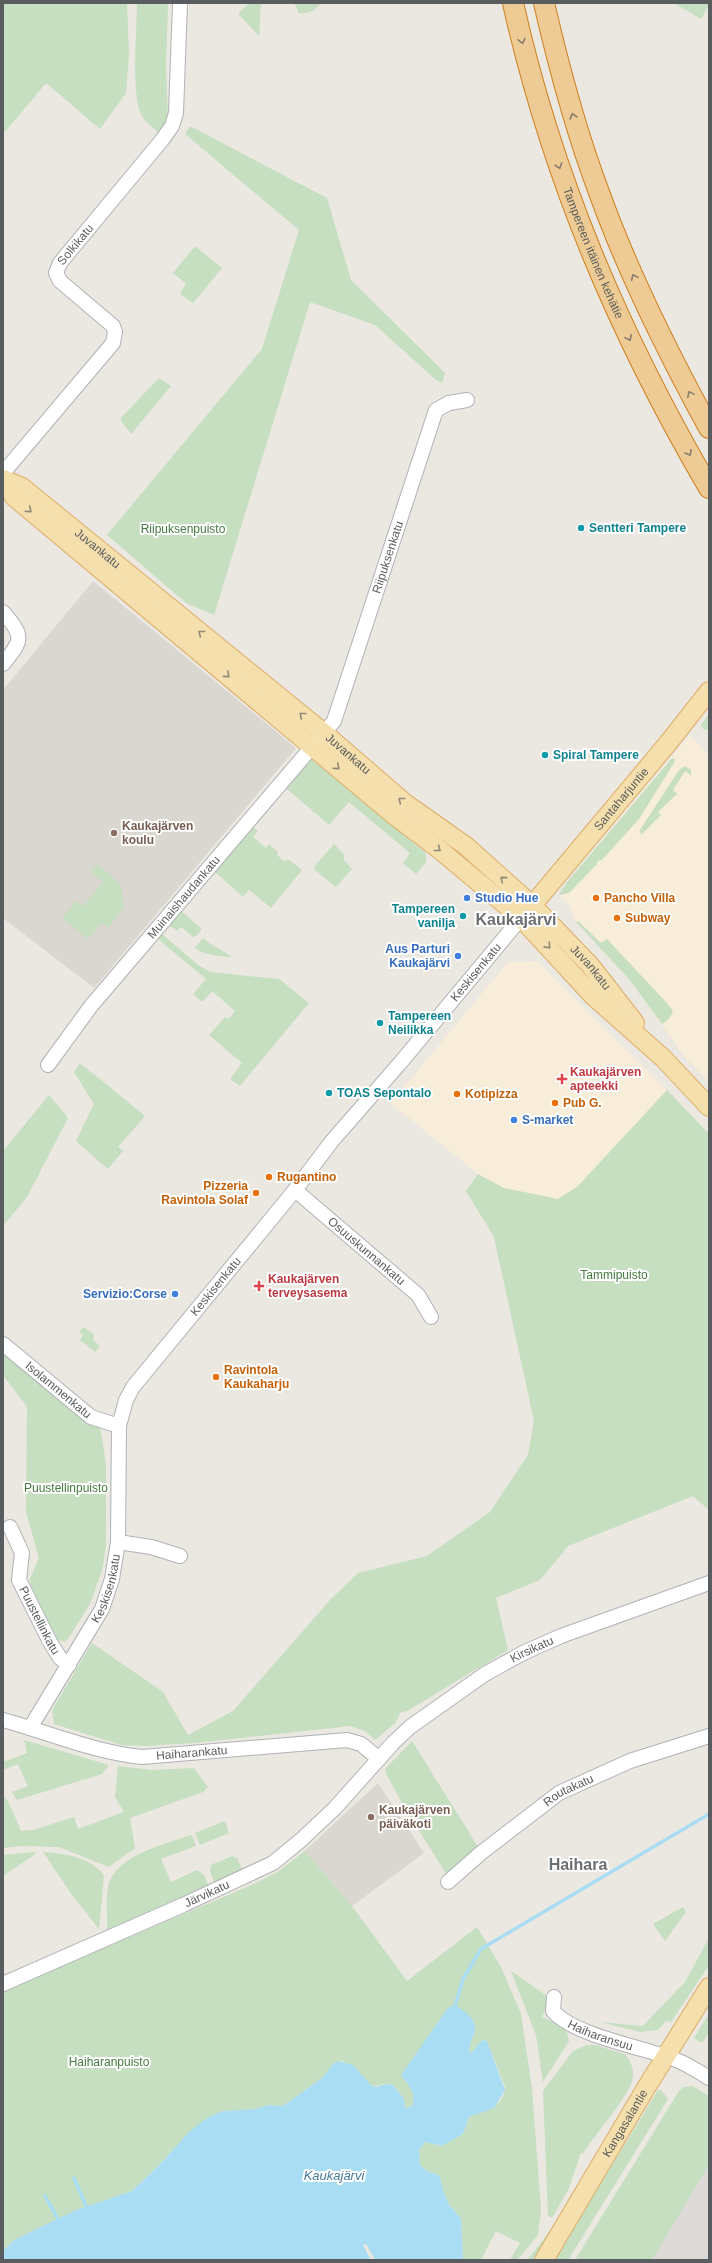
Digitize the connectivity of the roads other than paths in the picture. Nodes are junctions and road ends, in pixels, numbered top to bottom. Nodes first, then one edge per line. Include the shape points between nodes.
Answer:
1 (180, 3) edge
2 (513, 3) edge
3 (544, 3) edge
4 (467, 400) dead end
5 (709, 428) edge
6 (4, 478) edge
7 (709, 488) edge
8 (3, 612) edge
9 (3, 664) edge
10 (709, 691) edge
11 (318, 740) junction
12 (526, 912) junction
13 (48, 1065) dead end
14 (709, 1107) edge
15 (295, 1190) junction
16 (432, 1317) dead end
17 (3, 1344) edge
18 (119, 1426) junction
19 (10, 1527) dead end
20 (118, 1542) junction
21 (180, 1556) dead end
22 (709, 1583) edge
23 (69, 1665) junction
24 (3, 1720) edge
25 (30, 1728) junction
26 (709, 1736) edge
27 (380, 1759) junction
28 (448, 1882) dead end
29 (3, 1984) edge
30 (709, 1987) edge
31 (554, 1997) dead end
32 (666, 2056) junction
33 (709, 2078) edge
34 (544, 2260) edge

1 - 6 street, Solkikatu via 176,113 172,126 60,263 56,274 60,281 113,326 113,343
2 -> 7 highway, Tampereen itäinen kehätie via 529,72 548,135 586,238 638,356
5 -> 3 highway via 665,346 600,196 561,74
4 - 11 street, Riipuksenkatu via 449,403 436,410 334,721
6 - 11 main road, Juvankatu via 14,497
8 - 9 street via 15,625 20,637 17,648
10 - 12 main road, Santaharjuntie
11 - 12 main road, Juvankatu via 466,846
11 - 13 street, Muinaishaudankatu via 92,1006
12 - 14 main road, Juvankatu via 590,965 663,1058
12 - 15 street, Keskisenkatu via 402,1062 332,1141
15 - 16 street, Osuuskunnankatu via 418,1295
15 - 18 street, Keskisenkatu via 133,1387 126,1400
17 - 18 street, Isolammenkatu via 91,1417
18 - 20 street, Keskisenkatu
19 - 23 street, Puustellinkatu via 22,1553 19,1580 57,1653
20 - 21 street via 151,1547
20 - 23 street, Keskisenkatu via 109,1592 102,1609
22 - 27 street, Kirsikatu via 523,1653 485,1674 410,1727
23 - 25 street, Keskisenkatu
24 - 25 street, Haiharankatu
25 - 27 street, Haiharankatu via 113,1754 142,1757 347,1740 361,1744
26 - 28 street, Routakatu via 630,1761 559,1794
27 - 29 street, Järvikatu via 336,1808 302,1840 272,1862 183,1905
30 - 32 main road, Kangasalantie
31 - 32 street, Haiharansuu via 553,2011 573,2025 609,2040
32 - 33 street
32 - 34 main road, Kangasalantie

